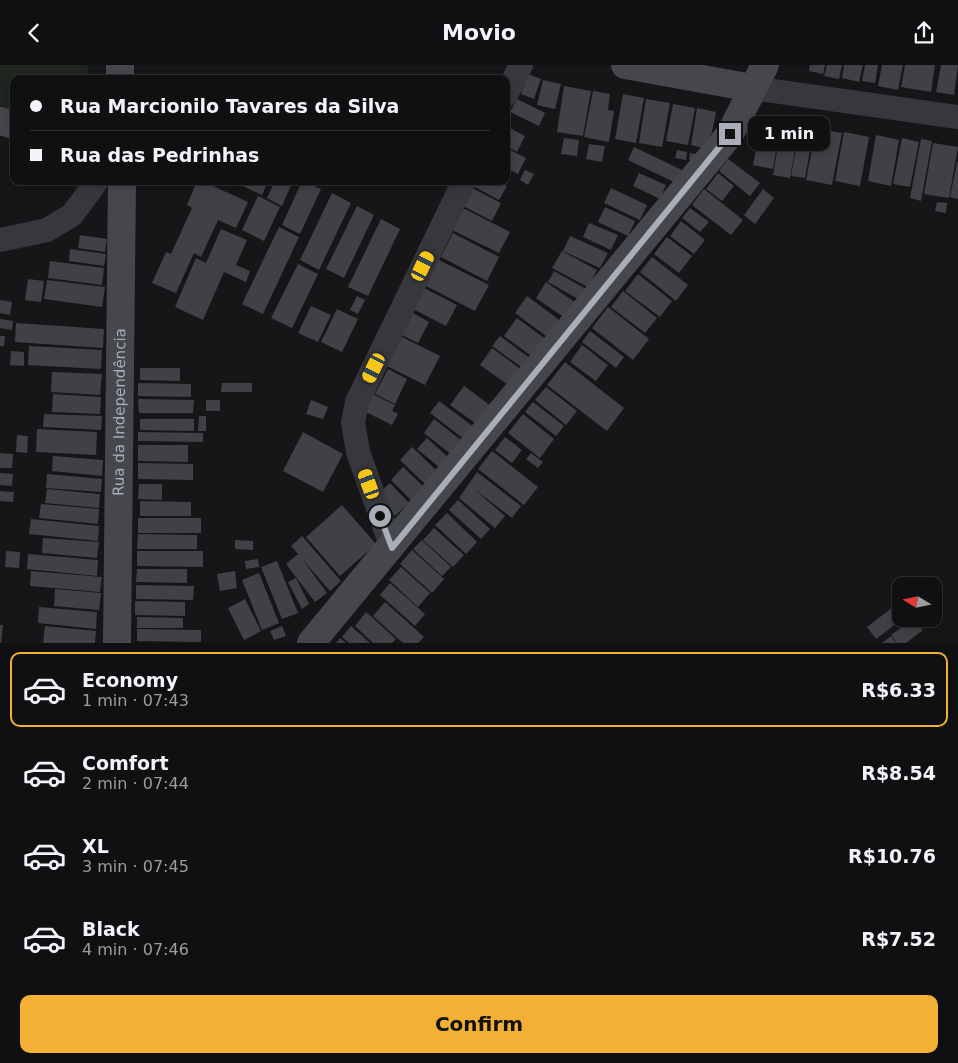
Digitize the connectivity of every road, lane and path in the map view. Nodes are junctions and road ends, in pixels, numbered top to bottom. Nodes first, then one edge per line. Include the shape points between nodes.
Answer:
1 (521, 65) edge
2 (625, 65) edge
3 (758, 76) edge
4 (510, 87) edge
5 (958, 117) edge
6 (94, 185) edge
7 (122, 185) edge
8 (462, 185) edge
9 (0, 241) edge
10 (392, 548) junction
11 (117, 643) edge
12 (311, 643) edge

1 - 4 street
2 - 3 street
3 - 5 street
3 - 10 street via 730,134
6 - 9 street via 78,210 47,230
7 - 11 street, Rua da Independência
8 - 10 street via 357,402 353,422 358,452
10 - 12 street

